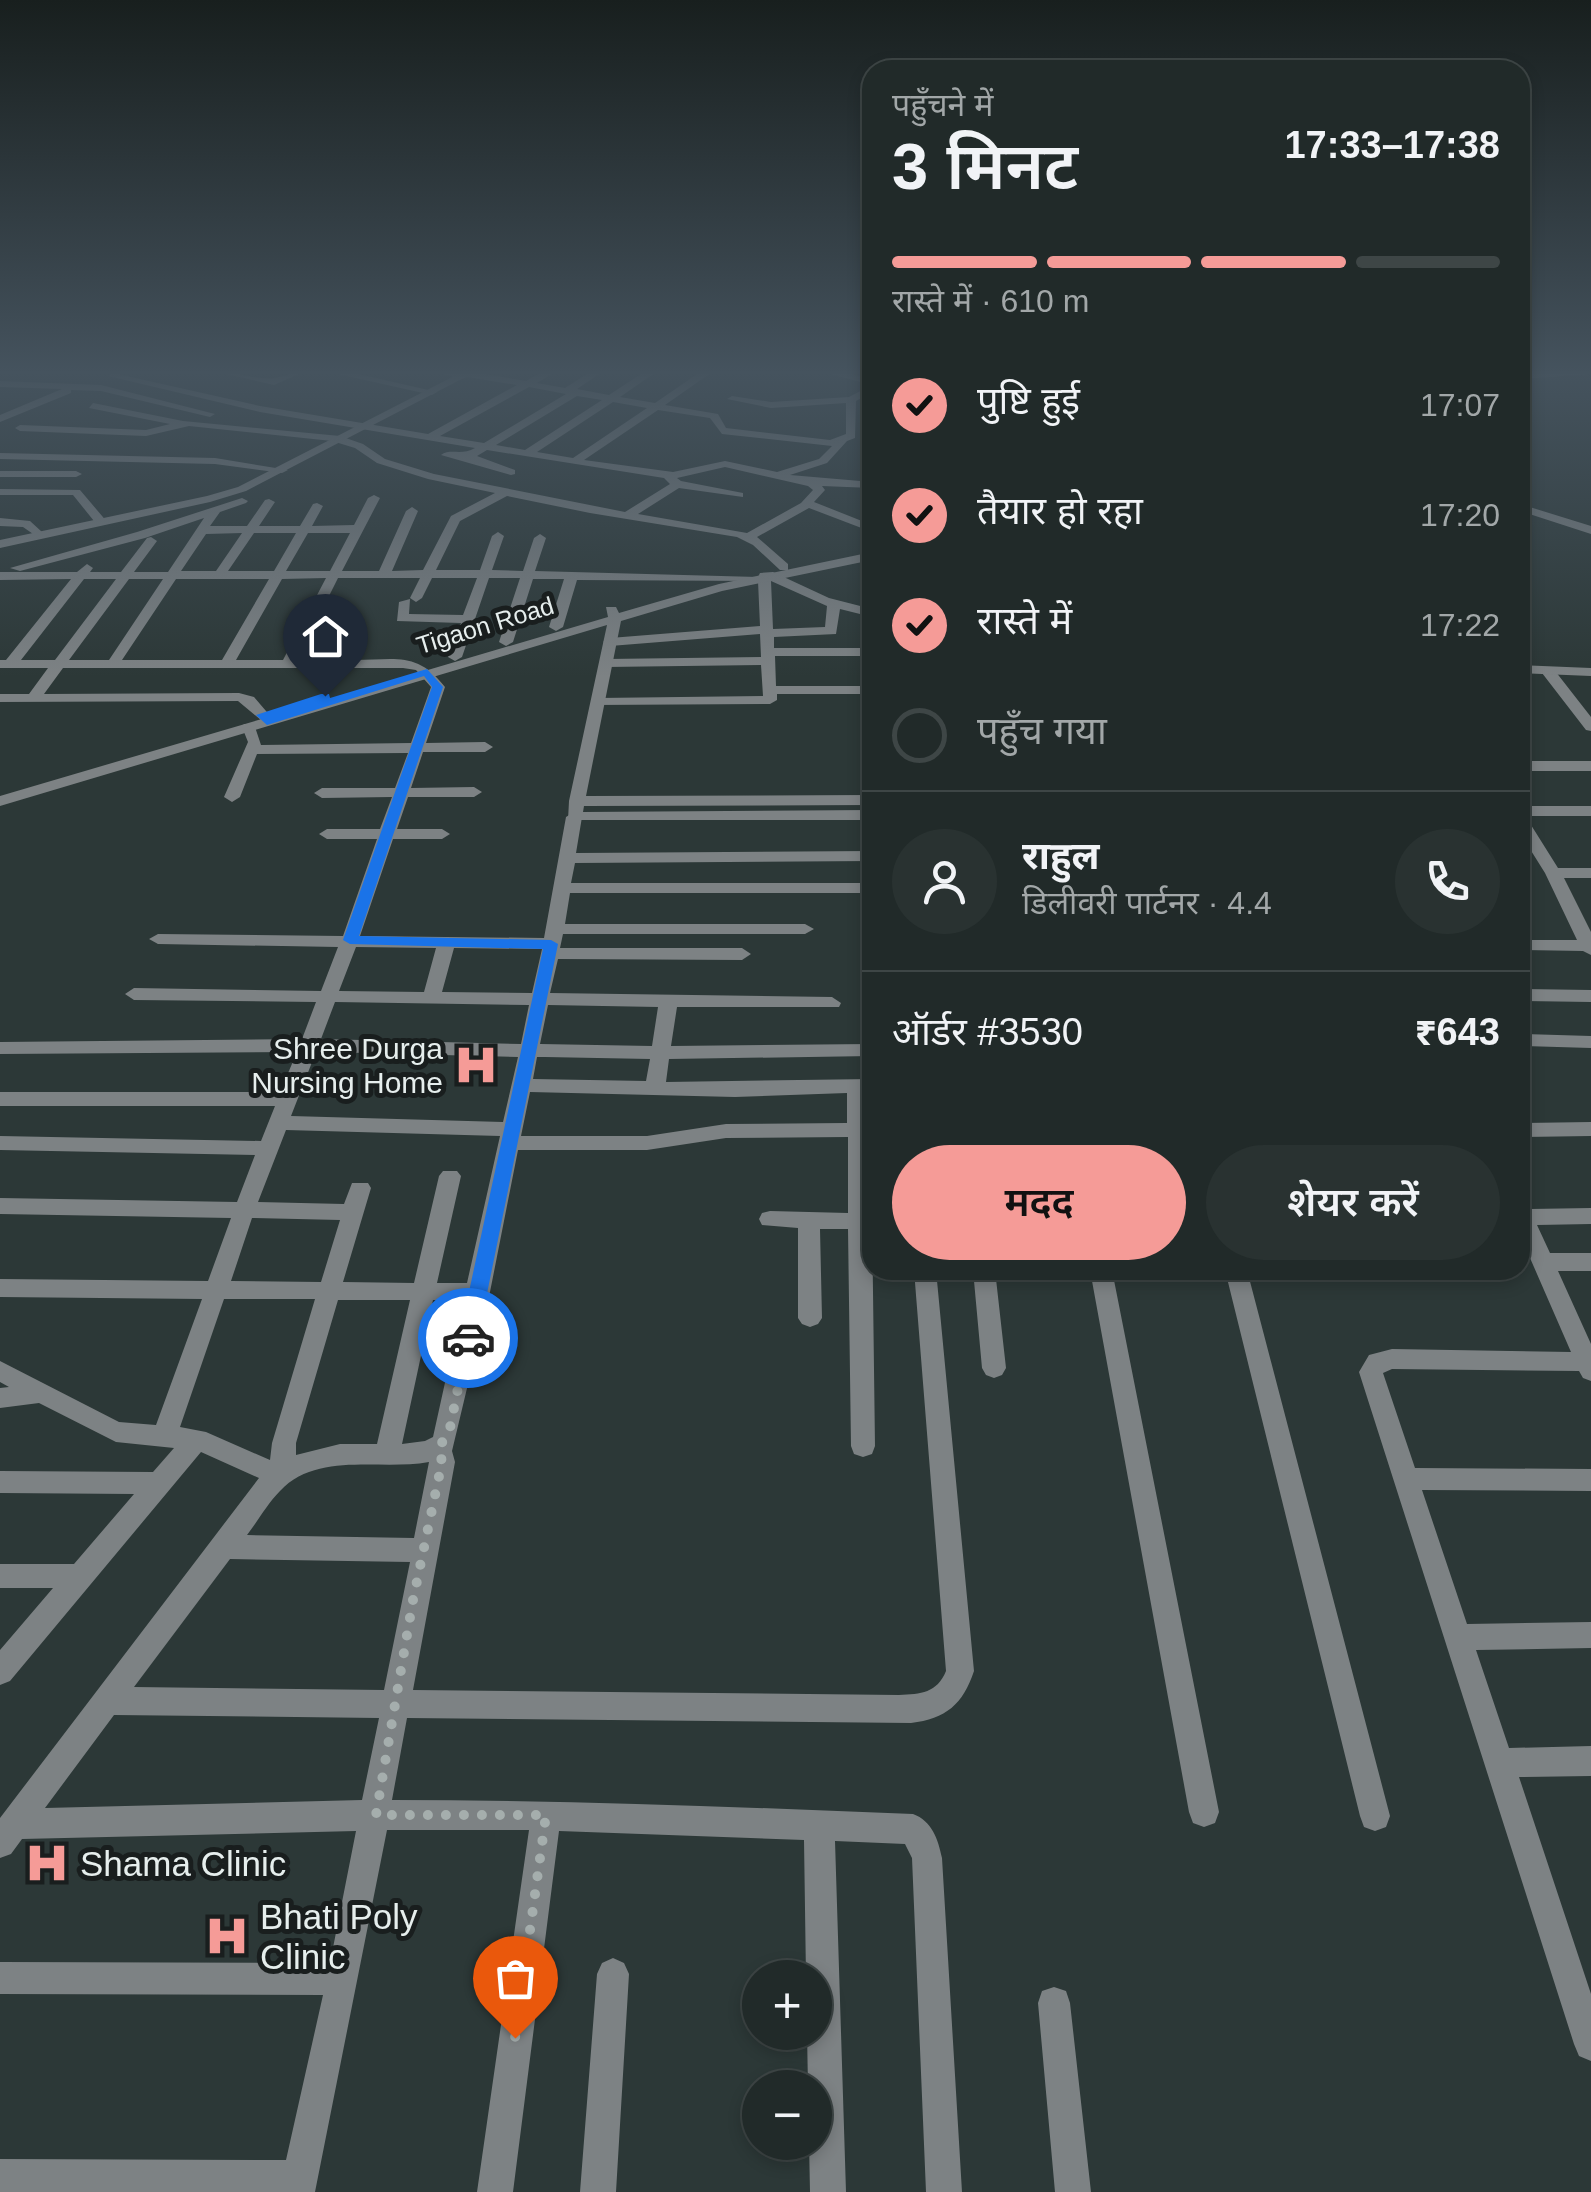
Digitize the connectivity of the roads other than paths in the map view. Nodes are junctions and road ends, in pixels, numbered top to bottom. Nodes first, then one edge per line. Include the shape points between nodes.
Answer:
1 (277, 472) edge
2 (416, 472) edge
3 (633, 472) edge
4 (694, 472) edge
5 (762, 472) edge
6 (789, 472) edge
7 (0, 474) edge
8 (76, 474) joint
9 (780, 475) junction
10 (672, 480) junction
11 (812, 483) junction
12 (862, 486) edge
13 (508, 491) junction
14 (0, 492) edge
15 (76, 492) junction
16 (739, 495) dead end
17 (374, 498) dead end
18 (242, 501) dead end
19 (269, 502) dead end
20 (808, 504) junction
21 (317, 506) dead end
22 (1530, 507) edge
23 (412, 511) dead end
24 (214, 512) junction
25 (629, 515) junction
26 (100, 520) junction
27 (0, 522) edge
28 (862, 524) edge
29 (1591, 527) edge
30 (357, 529) junction
31 (203, 530) junction
32 (250, 530) junction
33 (302, 530) junction
34 (36, 532) junction
35 (498, 536) dead end
36 (748, 537) junction
37 (540, 538) dead end
38 (151, 541) dead end
39 (0, 542) edge
40 (105, 545) junction
41 (862, 555) edge
42 (862, 556) edge
43 (784, 567) junction
44 (126, 574) junction
45 (174, 574) junction
46 (220, 574) junction
47 (277, 574) junction
48 (331, 574) junction
49 (384, 574) junction
50 (428, 574) junction
51 (484, 574) junction
52 (528, 574) junction
53 (4, 575) edge
54 (81, 575) junction
55 (572, 575) junction
56 (757, 577) junction
57 (0, 591) edge
58 (834, 604) junction
59 (862, 611) edge
60 (613, 614) junction
61 (468, 620) junction
62 (556, 627) junction
63 (359, 629) dead end
64 (766, 632) junction
65 (506, 642) junction
66 (610, 642) junction
67 (860, 652) dead end
68 (455, 657) junction
69 (767, 657) junction
70 (606, 662) junction
71 (5, 664) edge
72 (227, 664) junction
73 (345, 664) junction
74 (58, 665) junction
75 (112, 665) junction
76 (287, 665) junction
77 (1530, 667) edge
78 (1530, 668) edge
79 (424, 670) junction
80 (1546, 670) junction
81 (1590, 672) edge
82 (771, 690) junction
83 (862, 690) edge
84 (0, 698) edge
85 (33, 698) junction
86 (598, 702) junction
87 (259, 721) junction
88 (1591, 727) edge
89 (418, 747) junction
90 (485, 748) dead end
91 (252, 750) junction
92 (1530, 766) edge
93 (1591, 766) edge
94 (0, 792) edge
95 (402, 792) junction
96 (474, 792) dead end
97 (322, 793) dead end
98 (232, 797) dead end
99 (862, 800) edge
100 (1530, 800) edge
101 (1591, 800) edge
102 (0, 801) edge
103 (575, 809) junction
104 (1530, 811) edge
105 (1591, 811) edge
106 (862, 815) edge
107 (326, 834) dead end
108 (388, 834) junction
109 (442, 834) dead end
110 (1530, 836) edge
111 (862, 856) edge
112 (567, 858) junction
113 (1591, 873) edge
114 (1553, 874) junction
115 (562, 888) junction
116 (862, 888) edge
117 (805, 928) dead end
118 (158, 939) dead end
119 (350, 940) junction
120 (552, 942) junction
121 (446, 943) junction
122 (1530, 945) edge
123 (1590, 948) edge
124 (742, 954) dead end
125 (134, 994) dead end
126 (1530, 996) edge
127 (1591, 996) edge
128 (327, 998) junction
129 (431, 999) junction
130 (538, 1002) junction
131 (668, 1002) junction
132 (832, 1004) dead end
133 (1530, 1040) edge
134 (1591, 1042) edge
135 (310, 1045) junction
136 (0, 1048) edge
137 (862, 1050) edge
138 (528, 1051) junction
139 (660, 1053) junction
140 (521, 1085) junction
141 (862, 1086) edge
142 (655, 1088) junction
143 (0, 1099) edge
144 (290, 1099) junction
145 (862, 1105) edge
146 (279, 1123) junction
147 (858, 1130) junction
148 (1530, 1130) edge
149 (1591, 1130) edge
150 (511, 1136) junction
151 (0, 1142) edge
152 (269, 1148) junction
153 (862, 1171) edge
154 (450, 1176) dead end
155 (360, 1188) dead end
156 (0, 1206) edge
157 (245, 1208) junction
158 (352, 1212) junction
159 (1591, 1216) edge
160 (770, 1219) dead end
161 (809, 1220) junction
162 (862, 1222) edge
163 (1530, 1223) edge
164 (1530, 1237) edge
165 (1543, 1262) junction
166 (1591, 1262) edge
167 (866, 1280) edge
168 (926, 1280) edge
169 (985, 1280) edge
170 (1103, 1280) edge
171 (1239, 1280) edge
172 (0, 1288) edge
173 (219, 1290) junction
174 (330, 1290) junction
175 (424, 1291) junction
176 (478, 1292) junction
177 (810, 1318) dead end
178 (1590, 1365) edge
179 (994, 1368) dead end
180 (0, 1371) edge
181 (42, 1393) junction
182 (0, 1398) edge
183 (165, 1435) junction
184 (197, 1439) junction
185 (864, 1446) dead end
186 (439, 1448) junction
187 (387, 1453) junction
188 (284, 1470) junction
189 (1407, 1479) junction
190 (1591, 1480) edge
191 (0, 1482) edge
192 (158, 1483) junction
193 (227, 1547) junction
194 (424, 1550) junction
195 (0, 1576) edge
196 (80, 1576) junction
197 (1591, 1635) edge
198 (1458, 1637) junction
199 (0, 1671) edge
200 (107, 1701) junction
201 (394, 1704) junction
202 (1591, 1761) edge
203 (1497, 1763) junction
204 (1204, 1812) dead end
205 (376, 1815) junction
206 (546, 1815) junction
207 (1375, 1816) dead end
208 (819, 1824) junction
209 (7, 1833) edge
210 (613, 1974) dead end
211 (0, 1978) edge
212 (344, 1979) junction
213 (1054, 2003) dead end
214 (1591, 2044) edge
215 (0, 2176) edge
216 (82, 2183) edge
217 (298, 2185) edge
218 (494, 2192) edge
219 (598, 2192) edge
220 (828, 2192) edge
221 (944, 2192) edge
222 (1072, 2192) edge

1 - 26 street via 227,493
2 - 13 street
3 - 10 street
4 - 10 street
5 - 9 street
6 - 9 street
7 - 8 street
8 - 15 street
9 - 11 street
10 - 16 street
10 - 25 street
11 - 12 street
11 - 20 street via 820,490
13 - 25 street
13 - 50 street via 456,517
14 - 15 street
15 - 26 street
17 - 30 street
18 - 24 street
19 - 32 street
20 - 28 street
20 - 36 street
21 - 33 street
22 - 29 street
23 - 49 street
24 - 31 street
24 - 40 street
25 - 36 street
26 - 34 street
26 - 39 street
27 - 34 street via 26,524
30 - 33 street
30 - 48 street
31 - 32 street
31 - 45 street
32 - 33 street
32 - 46 street
33 - 47 street
34 - 39 street
35 - 51 street
36 - 43 street
37 - 52 street
38 - 44 street
40 - 53 street
40 - 54 street
41 - 43 street, Tigaon Road
42 - 56 street
43 - 56 street, Tigaon Road
44 - 45 street
44 - 54 street
44 - 74 street
45 - 46 street
45 - 75 street
46 - 47 street
47 - 48 street
47 - 72 street
48 - 49 street
48 - 76 street
49 - 50 street
50 - 51 street
50 - 61 street via 402,618
51 - 52 street
51 - 61 street
52 - 55 street
52 - 65 street
53 - 54 street
53 - 57 street
54 - 71 street
55 - 56 street
55 - 62 street
56 - 58 street
56 - 60 street, Tigaon Road
56 - 64 street
58 - 59 street
58 - 64 street via 831,632
60 - 62 street, Tigaon Road
60 - 66 street
60 - 79 street, Tigaon Road
61 - 68 street
62 - 65 street, Tigaon Road
63 - 73 street
64 - 66 street
64 - 69 street
65 - 68 street, Tigaon Road
66 - 70 street
67 - 69 street
68 - 79 street, Tigaon Road
69 - 70 street
69 - 82 street
70 - 86 street
71 - 74 street
72 - 75 street
72 - 76 street
73 - 76 street
73 - 79 street
74 - 75 street
74 - 85 street
77 - 81 street
78 - 80 street
79 - 87 street, Tigaon Road
79 - 89 street via 438,694
80 - 81 street
80 - 88 street
82 - 83 street
82 - 86 street via 765,702
84 - 85 street
85 - 87 street via 239,697 249,700
86 - 103 street
87 - 91 street
87 - 94 street, Tigaon Road
87 - 102 street, Tigaon Road
89 - 90 street
89 - 91 street
89 - 95 street
91 - 98 street
92 - 93 street
95 - 96 street
95 - 97 street
95 - 108 street
99 - 103 street
100 - 101 street
103 - 106 street
103 - 112 street
104 - 105 street
107 - 108 street
108 - 109 street
108 - 119 street
110 - 114 street
111 - 112 street
112 - 115 street
113 - 114 street
114 - 123 street
115 - 116 street
115 - 120 street
117 - 120 street
118 - 119 street
119 - 121 street
119 - 128 street
120 - 121 street
120 - 124 street
120 - 130 street
121 - 129 street
122 - 123 street
125 - 128 street
126 - 127 street
128 - 129 street
128 - 135 street
129 - 130 street
130 - 131 street
130 - 138 street
131 - 132 street
131 - 139 street
133 - 134 street
135 - 136 street
135 - 138 street
135 - 144 street
137 - 139 street
138 - 139 street
138 - 140 street
139 - 142 street
140 - 142 street
140 - 150 street
141 - 142 street
143 - 144 street
144 - 146 street
145 - 147 street
146 - 150 street
146 - 152 street
147 - 150 street via 726,1132 647,1143
147 - 153 street
148 - 149 street
150 - 176 street
151 - 152 street
152 - 157 street
154 - 175 street
155 - 158 street
156 - 157 street
157 - 158 street
157 - 173 street
158 - 174 street
159 - 163 street
160 - 161 street
161 - 162 street
161 - 177 street
164 - 165 street
165 - 166 street
165 - 178 street
167 - 185 street
168 - 201 street via 960,1671 954,1692 941,1704
169 - 179 street
170 - 204 street
171 - 207 street
172 - 173 street
173 - 174 street
173 - 183 street
174 - 175 street
174 - 188 street via 284,1443
175 - 176 street
175 - 187 street
176 - 186 street via 450,1428
178 - 189 street via 1377,1362 1372,1372
180 - 181 street
181 - 182 street
181 - 183 street via 116,1432
183 - 184 street
184 - 188 street
184 - 192 street
186 - 187 street
186 - 194 street via 442,1462
187 - 188 street via 317,1456
188 - 193 street
189 - 190 street
189 - 198 street
191 - 192 street
192 - 196 street
193 - 194 street
193 - 200 street
194 - 201 street
195 - 196 street
196 - 199 street
197 - 198 street
198 - 203 street
200 - 201 street
200 - 209 street
201 - 205 street
202 - 203 street
203 - 214 street
205 - 206 street
205 - 209 street
205 - 212 street
206 - 208 street
206 - 218 street
208 - 220 street
208 - 221 street via 906,1827 924,1845
210 - 219 street
211 - 212 street
212 - 217 street
213 - 222 street
215 - 216 street
216 - 217 street

